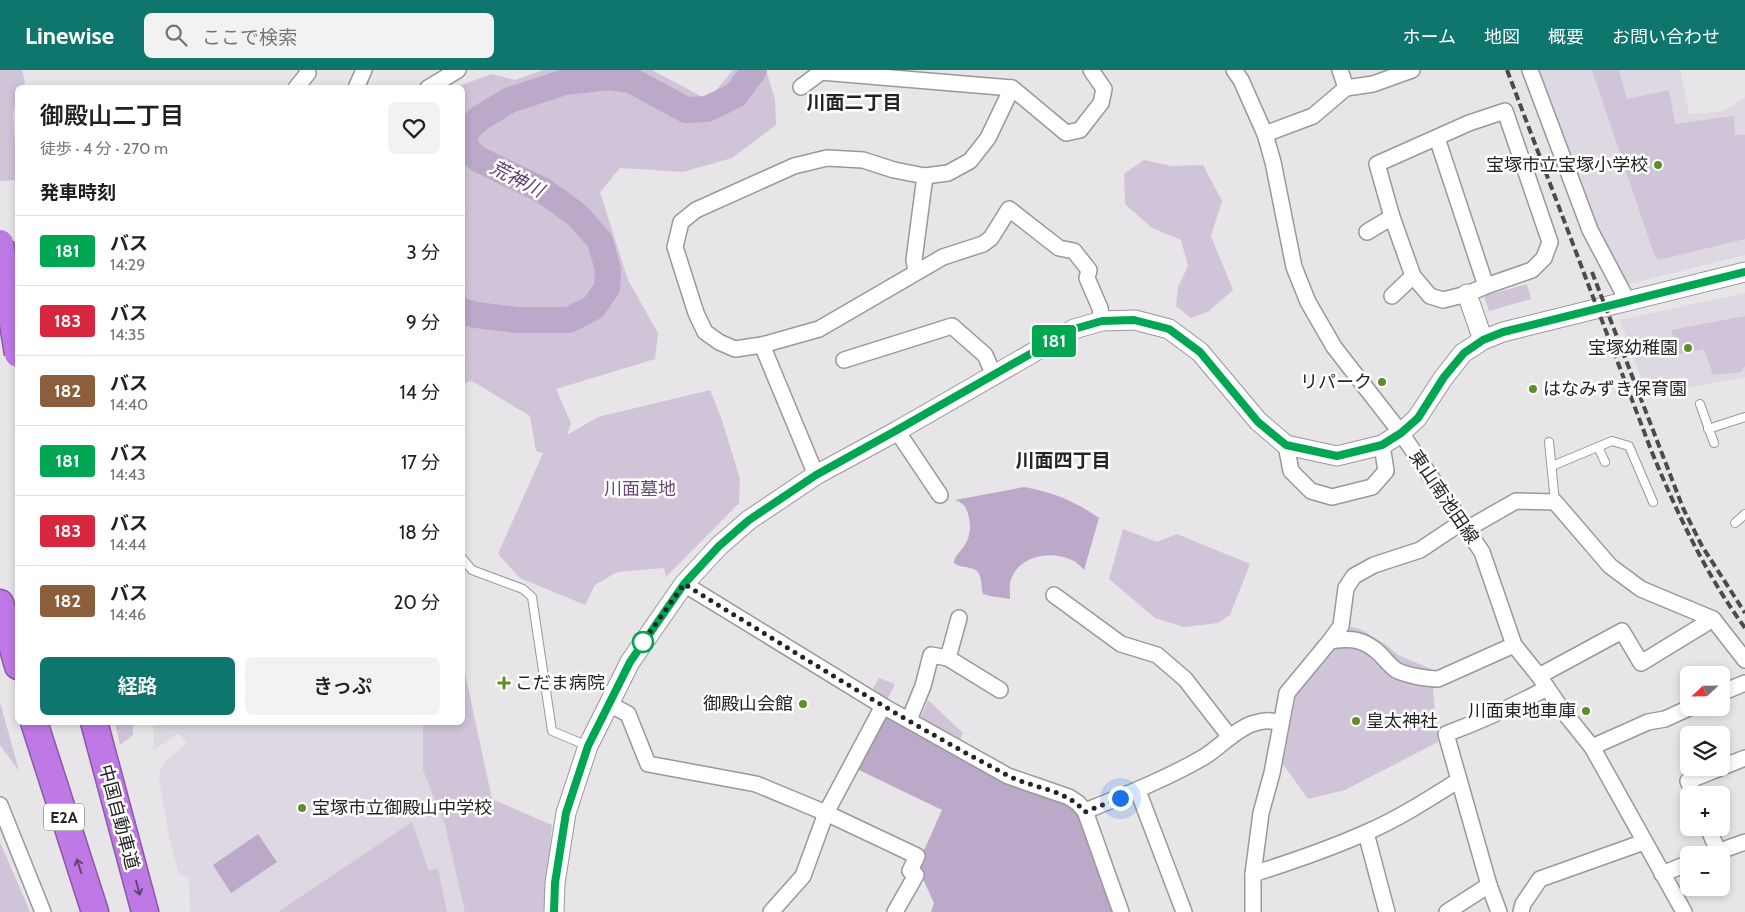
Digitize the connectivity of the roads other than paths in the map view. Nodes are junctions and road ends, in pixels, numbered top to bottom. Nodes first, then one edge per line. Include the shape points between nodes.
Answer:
1 (307, 70) edge
2 (364, 70) edge
3 (458, 70) edge
4 (1091, 70) edge
5 (1234, 70) edge
6 (1340, 70) edge
7 (1412, 70) edge
8 (1530, 70) edge
9 (821, 71) edge
10 (298, 85) edge
11 (357, 85) edge
12 (433, 85) edge
13 (801, 87) dead end
14 (1012, 88) junction
15 (1346, 88) junction
16 (1265, 134) junction
17 (1437, 138) junction
18 (925, 176) junction
19 (1392, 217) junction
20 (1367, 232) dead end
21 (0, 245) edge
22 (15, 253) edge
23 (916, 271) junction
24 (1745, 272) edge
25 (1413, 276) junction
26 (1486, 286) junction
27 (1468, 294) junction
28 (1392, 296) dead end
29 (1628, 302) junction
30 (1102, 321) junction
31 (15, 336) edge
32 (1483, 340) junction
33 (762, 345) junction
34 (844, 360) dead end
35 (994, 375) junction
36 (1700, 404) dead end
37 (1745, 417) edge
38 (1708, 429) junction
39 (897, 430) junction
40 (1401, 433) junction
41 (1549, 442) dead end
42 (1714, 443) dead end
43 (1286, 445) junction
44 (1382, 445) junction
45 (1598, 447) junction
46 (1605, 462) dead end
47 (1552, 466) junction
48 (816, 475) junction
49 (940, 495) dead end
50 (1555, 502) junction
51 (1653, 502) dead end
52 (1745, 514) edge
53 (1734, 523) dead end
54 (1465, 525) junction
55 (465, 562) edge
56 (684, 584) junction
57 (1054, 595) dead end
58 (0, 603) edge
59 (959, 618) dead end
60 (1713, 619) junction
61 (1330, 641) junction
62 (1514, 645) junction
63 (15, 656) edge
64 (948, 658) junction
65 (1745, 660) edge
66 (1543, 682) junction
67 (1745, 683) edge
68 (1730, 689) edge
69 (1000, 690) dead end
70 (609, 704) junction
71 (883, 706) junction
72 (1680, 712) edge
73 (909, 720) junction
74 (1280, 724) junction
75 (35, 725) edge
76 (95, 725) edge
77 (1230, 737) junction
78 (588, 746) junction
79 (1592, 747) junction
80 (1745, 758) edge
81 (1459, 780) junction
82 (1690, 786) edge
83 (1138, 791) junction
84 (0, 805) edge
85 (1085, 812) junction
86 (826, 813) junction
87 (1366, 833) junction
88 (1644, 842) junction
89 (1745, 842) edge
90 (1730, 847) edge
91 (1680, 867) edge
92 (1253, 874) junction
93 (1662, 874) junction
94 (1489, 886) junction
95 (43, 912) edge
96 (95, 912) edge
97 (145, 912) edge
98 (554, 912) edge
99 (771, 912) edge
100 (896, 912) edge
101 (1121, 912) edge
102 (1184, 912) edge
103 (1253, 912) edge
104 (1387, 912) edge
105 (1447, 912) edge
106 (1500, 912) edge
107 (1521, 912) edge
108 (1684, 912) edge

1 - 10 street
2 - 11 street
3 - 12 street
4 - 14 street via 1104,89 1101,103 1080,130 1073,132 1066,133
5 - 16 street, 東山南池田線
6 - 15 street
7 - 15 street via 1373,84
8 - 29 street via 1590,230
9 - 13 street
9 - 14 street
14 - 18 street via 988,138 970,161 948,173
15 - 16 street via 1313,116
16 - 40 street, 東山南池田線 via 1294,267 1308,302 1334,347
17 - 19 street via 1377,164
17 - 26 street
17 - 26 street via 1505,111 1550,242 1544,258 1532,270
18 - 23 street via 914,260
18 - 33 street via 863,160 828,158 794,166 696,210 680,222 675,246 696,313 706,332 718,342 736,349
19 - 20 street
19 - 25 street
21 - 22 street
21 - 31 highway, bridge
23 - 30 street via 943,257 983,244 991,238 1010,209 1059,248 1074,251 1089,270 1087,278
23 - 33 street via 819,329
24 - 29 street
25 - 27 street via 1430,296 1443,300
25 - 28 street
26 - 27 street
27 - 32 street
29 - 32 street via 1503,332
30 - 35 street via 1074,329
30 - 43 street via 1134,320 1169,329 1200,352 1258,422
32 - 40 street via 1464,353 1418,418
33 - 48 street
34 - 35 street via 952,326 985,355
35 - 39 street
36 - 38 lane
37 - 38 lane
38 - 42 lane
39 - 48 street
39 - 49 street
40 - 44 street
40 - 54 street, 東山南池田線
41 - 47 lane
43 - 44 street via 1337,456
43 - 44 street via 1291,471 1311,491 1332,497 1372,487 1386,471
45 - 46 lane
45 - 47 lane
45 - 51 lane via 1612,441 1629,446
47 - 50 lane
48 - 56 street via 749,520 719,546
50 - 54 street via 1516,501
50 - 60 street via 1610,566 1629,581
52 - 53 lane
54 - 61 street via 1420,550 1374,565 1354,576 1346,588 1341,626
54 - 62 street, 東山南池田線 via 1482,552
55 - 78 lane via 472,570 523,589 532,597 552,731
56 - 70 street via 630,662
56 - 71 street
57 - 77 street via 1121,644 1157,655 1185,679
58 - 63 highway
59 - 64 street
60 - 65 street
60 - 66 street via 1641,663 1622,631
61 - 62 street via 1358,640 1369,645 1397,670 1425,679 1438,679
61 - 74 street via 1287,693
62 - 66 street, 東山南池田線
64 - 69 street
64 - 73 street via 931,655 924,686
66 - 79 street, 東山南池田線
66 - 81 street via 1510,708 1446,734
67 - 68 street
70 - 78 street
70 - 86 street via 628,714 648,764 756,784
71 - 73 street
71 - 86 street
72 - 79 street via 1648,722
73 - 85 street via 1008,776 1069,797
74 - 77 street via 1273,720 1253,723
74 - 92 street via 1272,773 1261,812
96 -> 75 highway, E2A
76 -> 97 highway, 中国自動車道
77 - 83 street via 1202,758
78 - 98 street via 566,813
79 - 88 street, 東山南池田線
80 - 82 street via 1688,781
81 - 87 street via 1409,812
81 - 94 street
83 - 85 street
83 - 102 street
84 - 95 street
85 - 101 street
86 - 99 street via 803,876
86 - 100 street via 917,856 910,871 916,875
87 - 92 street
87 - 104 street
88 - 93 street, 東山南池田線
88 - 107 street via 1540,880
89 - 90 street
91 - 93 street
92 - 103 street
93 - 108 street, 東山南池田線
94 - 105 street
94 - 106 street

